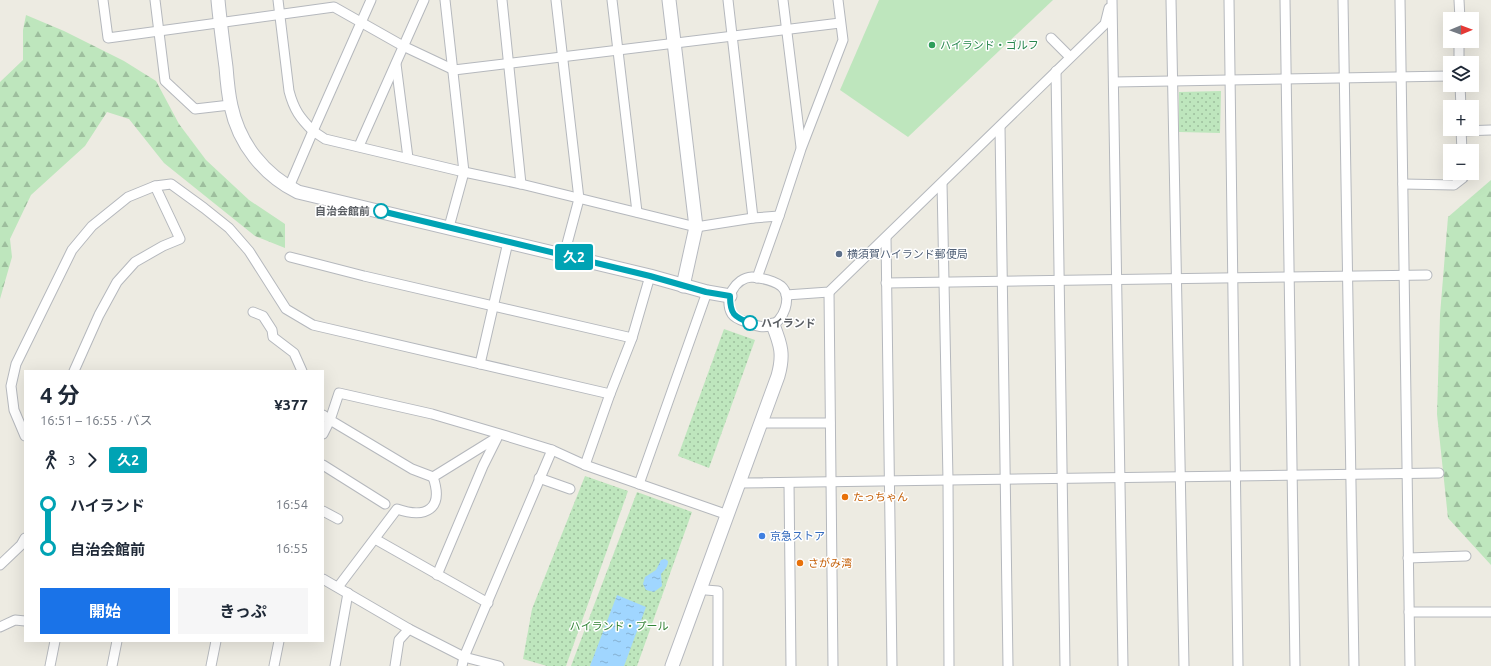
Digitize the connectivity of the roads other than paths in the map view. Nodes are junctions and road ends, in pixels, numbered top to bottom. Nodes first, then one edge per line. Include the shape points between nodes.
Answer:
1 (102, 0) edge
2 (155, 0) edge
3 (218, 0) edge
4 (278, 0) edge
5 (371, 0) edge
6 (424, 0) edge
7 (445, 0) edge
8 (502, 0) edge
9 (556, 0) edge
10 (612, 0) edge
11 (669, 0) edge
12 (728, 0) edge
13 (783, 0) edge
14 (838, 0) edge
15 (1112, 0) edge
16 (1171, 0) edge
17 (1229, 0) edge
18 (1285, 0) edge
19 (1343, 0) edge
20 (1400, 0) edge
21 (1460, 0) edge
22 (334, 4) edge
23 (1460, 12) edge
24 (280, 15) junction
25 (220, 22) junction
26 (361, 23) junction
27 (840, 23) junction
28 (786, 29) junction
29 (158, 30) junction
30 (733, 36) junction
31 (1051, 38) dead end
32 (674, 43) junction
33 (403, 46) junction
34 (618, 50) junction
35 (564, 56) junction
36 (1070, 57) junction
37 (396, 62) junction
38 (508, 63) junction
39 (454, 70) junction
40 (1056, 71) junction
41 (1443, 76) edge
42 (1401, 77) junction
43 (1345, 78) junction
44 (1286, 79) junction
45 (1230, 80) junction
46 (1172, 81) junction
47 (1114, 82) junction
48 (230, 105) junction
49 (1000, 127) junction
50 (1479, 130) edge
51 (1491, 130) edge
52 (313, 131) junction
53 (359, 146) junction
54 (801, 149) junction
55 (408, 158) junction
56 (464, 172) junction
57 (1460, 180) edge
58 (942, 183) junction
59 (521, 184) junction
60 (1403, 184) junction
61 (155, 186) junction
62 (289, 187) junction
63 (579, 199) junction
64 (637, 212) junction
65 (779, 216) junction
66 (753, 218) junction
67 (449, 227) junction
68 (696, 228) junction
69 (886, 238) junction
70 (508, 242) junction
71 (564, 255) junction
72 (290, 257) dead end
73 (1427, 275) dead end
74 (650, 276) junction
75 (1348, 276) junction
76 (1404, 276) junction
77 (1289, 277) junction
78 (757, 278) junction
79 (1233, 278) junction
80 (1176, 279) junction
81 (1117, 280) junction
82 (1060, 281) junction
83 (944, 282) junction
84 (1002, 282) junction
85 (886, 283) junction
86 (683, 286) junction
87 (706, 292) junction
88 (829, 292) junction
89 (786, 295) junction
90 (730, 296) junction
91 (493, 306) junction
92 (253, 312) dead end
93 (773, 325) junction
94 (632, 338) junction
95 (480, 364) junction
96 (74, 370) edge
97 (302, 370) edge
98 (610, 394) junction
99 (326, 417) edge
100 (761, 423) junction
101 (830, 423) junction
102 (324, 428) edge
103 (24, 434) edge
104 (498, 436) junction
105 (552, 450) junction
106 (585, 465) junction
107 (324, 466) edge
108 (1407, 473) junction
109 (1439, 473) dead end
110 (1351, 474) junction
111 (1292, 475) junction
112 (1236, 476) junction
113 (433, 477) junction
114 (1180, 477) junction
115 (539, 478) junction
116 (1120, 478) junction
117 (1005, 479) junction
118 (1062, 479) junction
119 (948, 480) junction
120 (889, 481) junction
121 (831, 482) junction
122 (789, 483) junction
123 (639, 484) junction
124 (739, 484) junction
125 (570, 489) dead end
126 (385, 504) dead end
127 (324, 512) edge
128 (728, 515) junction
129 (338, 519) dead end
130 (375, 539) junction
131 (24, 540) edge
132 (1466, 556) dead end
133 (1408, 558) junction
134 (0, 565) edge
135 (438, 575) junction
136 (324, 580) edge
137 (338, 587) junction
138 (706, 590) dead end
139 (348, 593) junction
140 (488, 603) junction
141 (1409, 612) junction
142 (1491, 612) edge
143 (24, 621) edge
144 (0, 627) edge
145 (409, 629) junction
146 (55, 642) edge
147 (117, 642) edge
148 (216, 642) edge
149 (279, 642) edge
150 (463, 662) edge
151 (50, 666) edge
152 (112, 666) edge
153 (211, 666) edge
154 (274, 666) edge
155 (335, 666) edge
156 (395, 666) edge
157 (499, 666) edge
158 (672, 666) edge
159 (718, 666) edge
160 (791, 666) edge
161 (833, 666) edge
162 (892, 666) edge
163 (949, 666) edge
164 (1008, 666) edge
165 (1065, 666) edge
166 (1123, 666) edge
167 (1184, 666) edge
168 (1238, 666) edge
169 (1295, 666) edge
170 (1354, 666) edge
171 (1410, 666) edge

1 - 29 street via 108,38
2 - 29 street
3 - 25 street
4 - 24 street
5 - 26 street
6 - 33 street
7 - 39 street
8 - 38 street
9 - 35 street
10 - 34 street
11 - 32 street
12 - 30 street
13 - 28 street
14 - 27 street
15 - 36 street via 1105,24
15 - 47 street
16 - 46 street
17 - 45 street
18 - 44 street
19 - 43 street
20 - 42 street
21 - 23 street
22 - 24 street
22 - 26 street
24 - 25 street
24 - 52 street via 289,91 299,117
25 - 29 street
25 - 48 street
26 - 33 street
26 - 52 street
27 - 28 street
27 - 54 street via 843,40
28 - 30 street
28 - 54 street
29 - 48 street via 164,81 195,109
30 - 32 street
30 - 66 street
31 - 36 street
32 - 34 street
32 - 68 street
33 - 37 street
33 - 39 street
34 - 35 street
34 - 64 street
35 - 38 street
35 - 63 street
36 - 40 street
37 - 53 street
37 - 55 street
38 - 39 street
38 - 59 street
39 - 56 street
40 - 49 street
40 - 82 street
41 - 42 street
42 - 43 street
42 - 60 street
43 - 44 street
43 - 75 street
44 - 45 street
44 - 77 street
45 - 46 street
45 - 79 street
46 - 47 street
46 - 80 street
47 - 81 street
48 - 62 street via 238,130 251,153 272,175
49 - 58 street
49 - 84 street
50 - 51 street
52 - 53 street via 325,139
52 - 62 street
53 - 55 street
54 - 65 street
55 - 56 street
56 - 59 street
56 - 67 street
57 - 60 street via 1454,185
58 - 69 street
58 - 83 street
59 - 63 street
60 - 76 street
61 - 95 street via 171,184 229,228 249,251 286,309 314,325
61 - 96 street via 180,240 163,246 135,262 116,282
61 - 103 street via 128,197 92,226 72,250 16,364 11,386 14,410
62 - 67 street via 298,192
63 - 64 street
63 - 71 street
64 - 68 street
65 - 66 street
65 - 78 street
66 - 68 street
67 - 70 street
68 - 86 street
69 - 85 street
69 - 88 street
70 - 71 street
70 - 91 street
71 - 74 street
72 - 91 street
73 - 76 street
74 - 86 street
74 - 94 street
75 - 76 street
75 - 77 street
75 - 110 street
76 - 108 street
77 - 79 street
77 - 111 street
78 - 89 street via 779,285
78 - 90 street via 742,279
79 - 80 street
79 - 112 street
80 - 81 street
80 - 114 street
81 - 82 street
81 - 116 street
82 - 84 street
82 - 118 street
83 - 84 street
83 - 85 street
83 - 119 street
84 - 117 street
85 - 120 street
86 - 87 street
87 - 90 street
87 - 123 street
88 - 89 street
88 - 101 street
89 - 93 street via 785,308
90 - 93 street via 731,312 736,317 758,326
91 - 94 street
91 - 95 street
92 - 97 street via 263,316 272,330 273,337 294,353
93 - 100 street via 781,345 782,359
94 - 98 street
95 - 98 street
98 - 106 street
99 - 102 street
99 - 104 street via 339,393 432,414
99 - 113 street via 412,469
100 - 101 street
100 - 124 street
101 - 121 street
104 - 105 street
104 - 113 street
104 - 135 street
105 - 106 street
105 - 115 street
106 - 123 street
107 - 126 street
108 - 109 street
108 - 110 street
108 - 133 street
110 - 111 street
110 - 170 street
111 - 112 street
111 - 169 street
112 - 114 street
112 - 168 street
113 - 130 street via 437,487 434,504 424,512 397,509
114 - 116 street
114 - 167 street
115 - 125 street
115 - 140 street
116 - 118 street
116 - 166 street
117 - 118 street
117 - 119 street
117 - 164 street
118 - 165 street
119 - 120 street
119 - 163 street
120 - 121 street
120 - 162 street
121 - 122 street
121 - 161 street
122 - 124 street
122 - 160 street
123 - 128 street
124 - 128 street
127 - 129 street
128 - 158 street
130 - 135 street
130 - 137 street
131 - 134 street
132 - 133 street
133 - 141 street
135 - 140 street
136 - 137 street
137 - 139 street
138 - 159 street via 718,592
139 - 145 street
139 - 155 street
140 - 150 street
141 - 142 street
141 - 171 street
143 - 144 street via 15,620
145 - 150 street
145 - 156 street via 400,640
146 - 151 street
147 - 152 street
148 - 153 street
149 - 154 street
150 - 157 street

